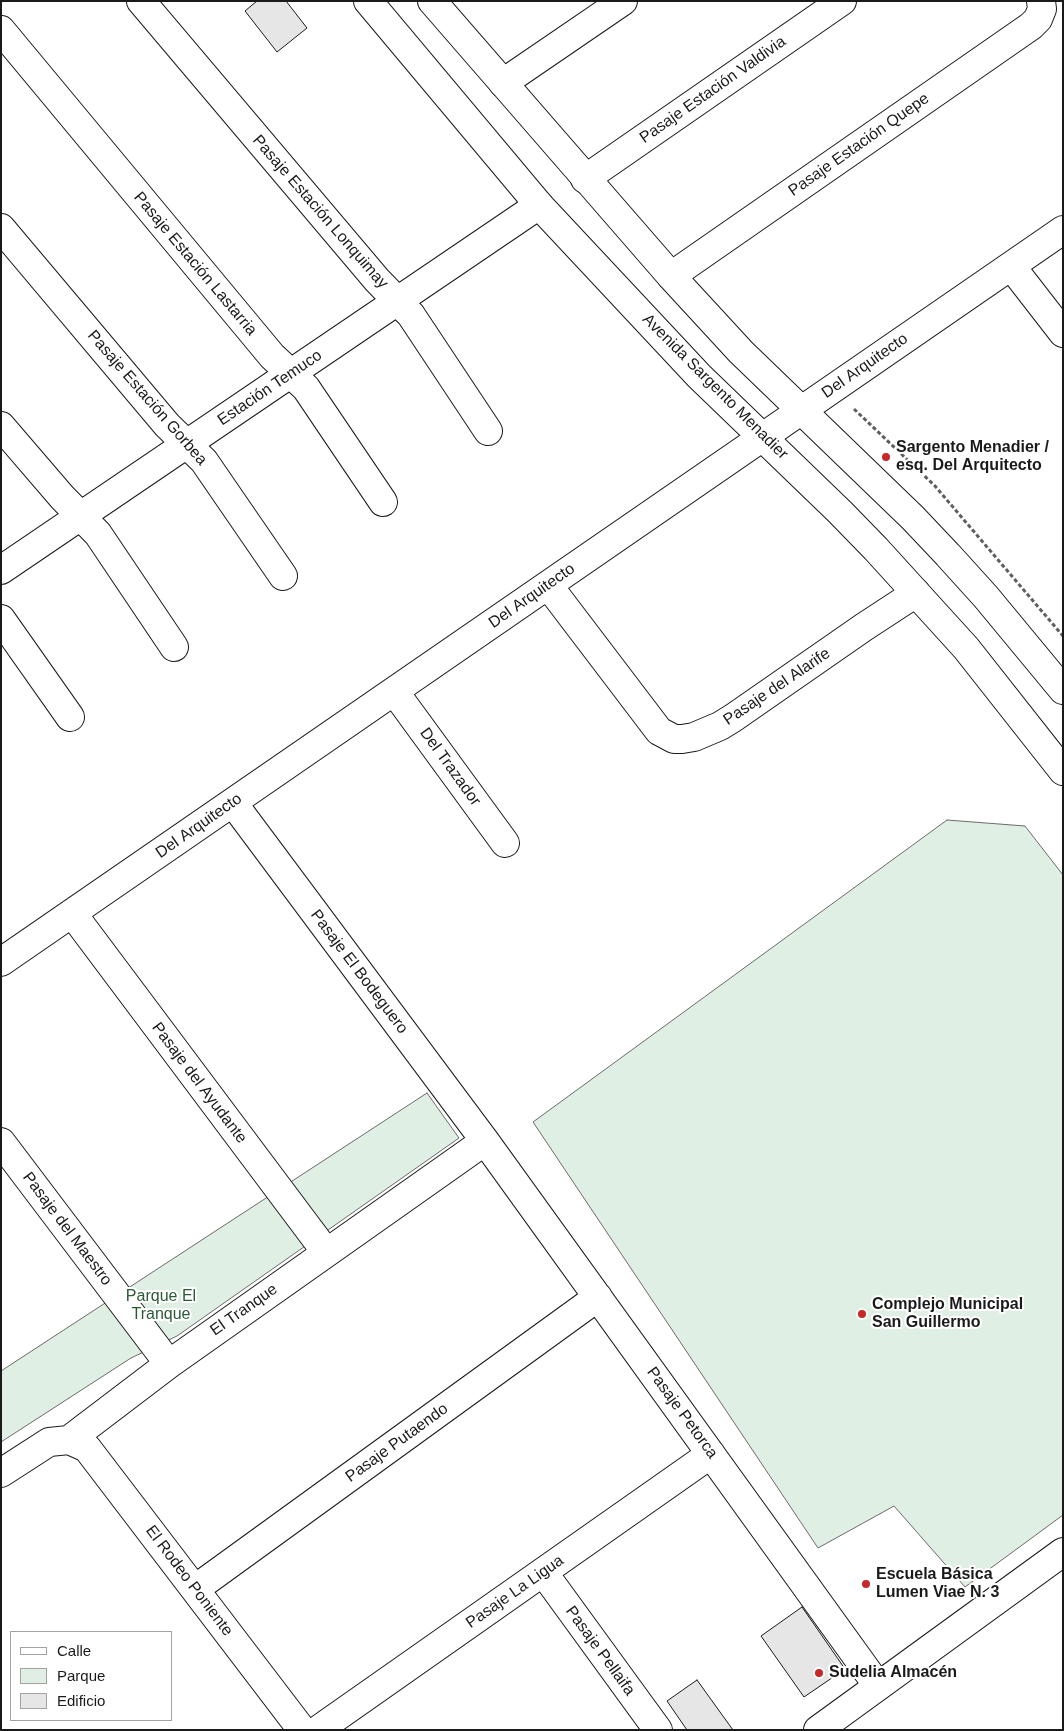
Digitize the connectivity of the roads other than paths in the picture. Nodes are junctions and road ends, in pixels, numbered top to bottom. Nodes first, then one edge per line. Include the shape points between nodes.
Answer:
1 (141, 1) edge
2 (368, 1) edge
3 (432, 1) edge
4 (623, 1) edge
5 (842, 1) edge
6 (1042, 5) edge
7 (1, 30) edge
8 (503, 83) junction
9 (585, 179) junction
10 (539, 205) junction
11 (1, 228) edge
12 (1063, 230) edge
13 (1011, 266) junction
14 (671, 276) junction
15 (397, 301) junction
16 (1063, 333) edge
17 (291, 374) junction
18 (802, 410) junction
19 (1, 426) edge
20 (488, 432) dead end
21 (763, 437) junction
22 (187, 444) junction
23 (382, 502) dead end
24 (81, 516) junction
25 (1, 570) edge
26 (284, 576) dead end
27 (548, 585) junction
28 (916, 593) junction
29 (1, 620) edge
30 (174, 647) dead end
31 (1063, 690) edge
32 (394, 691) junction
33 (70, 717) dead end
34 (1063, 771) edge
35 (233, 803) junction
36 (505, 843) dead end
37 (72, 913) junction
38 (1, 962) edge
39 (485, 1141) junction
40 (1, 1142) edge
41 (326, 1252) junction
42 (598, 1297) junction
43 (169, 1364) junction
44 (69, 1440) junction
45 (711, 1454) junction
46 (1, 1473) edge
47 (1063, 1552) edge
48 (543, 1572) junction
49 (195, 1589) junction
50 (878, 1686) junction
51 (302, 1730) edge
52 (318, 1730) edge
53 (658, 1730) edge
54 (818, 1730) edge

1 - 15 street, Pasaje Estación Lonquimay
2 - 10 street, Avenida Sargento Menadier
3 - 8 street
4 - 8 street
5 - 9 street, Pasaje Estación Valdivia
6 - 14 street, Pasaje Estación Quepe via 1038,19 1031,26
7 - 17 street, Pasaje Estación Lastarria via 272,356
8 - 9 street
9 - 14 street
10 - 15 street, Estación Temuco
10 - 21 street, Avenida Sargento Menadier via 699,376
11 - 22 street, Pasaje Estación Gorbea via 167,425
12 - 13 street, Del Arquitecto
13 - 16 street
13 - 18 street, Del Arquitecto
14 - 18 street via 741,352
15 - 17 street, Estación Temuco
15 - 20 street, Pasaje Estación Lonquimay via 410,315
17 - 22 street, Estación Temuco
17 - 23 street, Pasaje Estación Lastarria via 306,388
18 - 21 street, Del Arquitecto
18 - 31 street via 948,554
19 - 24 street
21 - 27 street, Del Arquitecto
21 - 28 street, Avenida Sargento Menadier via 858,530
22 - 24 street, Estación Temuco
22 - 26 street, Pasaje Estación Gorbea via 204,461
24 - 25 street, Estación Temuco
24 - 30 street via 98,534
27 - 28 street, Pasaje del Alarife via 659,731 682,739 694,737 733,718
27 - 32 street, Del Arquitecto
28 - 34 street, Avenida Sargento Menadier via 966,648
29 - 33 street
32 - 35 street, Del Arquitecto
32 - 36 street, Del Trazador
35 - 37 street, Del Arquitecto
35 - 39 street, Pasaje El Bodeguero
37 - 38 street, Del Arquitecto
37 - 41 street, Pasaje del Ayudante
39 - 41 street, El Tranque
39 - 42 street, Pasaje Petorca
40 - 43 street, Pasaje del Maestro
41 - 43 street, El Tranque
42 - 45 street, Pasaje Petorca
42 - 49 street, Pasaje Putaendo
43 - 44 street, El Tranque
44 - 46 street, El Tranque via 50,1442
44 - 49 street, El Rodeo Poniente via 93,1455
45 - 48 street, Pasaje La Ligua
45 - 50 street, Pasaje Petorca
47 - 50 street
48 - 52 street, Pasaje La Ligua
48 - 53 street, Pasaje Pellaifa
49 - 51 street, El Rodeo Poniente
50 - 54 street

